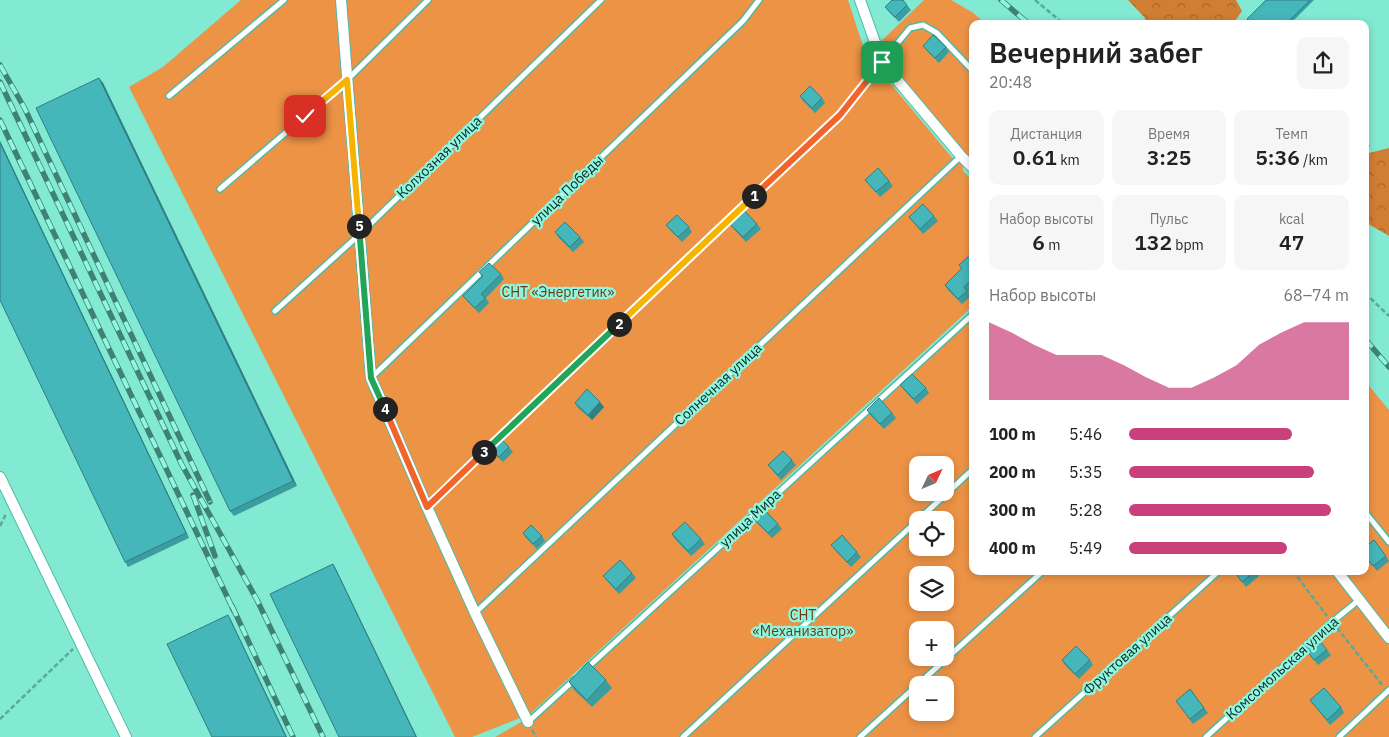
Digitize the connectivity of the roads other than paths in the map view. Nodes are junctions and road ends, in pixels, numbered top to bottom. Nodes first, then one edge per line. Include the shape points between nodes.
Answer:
1 (284, 0) edge
2 (341, 0) edge
3 (428, 0) edge
4 (601, 0) edge
5 (759, 0) edge
6 (860, 0) edge
7 (882, 62) junction
8 (969, 67) edge
9 (347, 80) junction
10 (169, 96) dead end
11 (961, 156) junction
12 (969, 164) edge
13 (220, 189) dead end
14 (360, 234) junction
15 (274, 311) dead end
16 (969, 318) edge
17 (371, 378) junction
18 (969, 473) edge
19 (0, 477) edge
20 (427, 507) junction
21 (928, 511) edge
22 (1369, 517) edge
23 (909, 528) edge
24 (1389, 542) edge
25 (1039, 575) edge
26 (1215, 575) edge
27 (1340, 575) edge
28 (1359, 600) junction
29 (475, 613) junction
30 (1389, 638) edge
31 (1388, 691) edge
32 (528, 722) joint
33 (126, 737) edge
34 (683, 737) edge
35 (860, 737) edge
36 (1035, 737) edge
37 (1206, 737) edge
38 (1339, 737) edge

1 - 10 lane
2 - 9 street
3 - 9 lane
4 - 14 lane, Колхозная улица
5 - 17 lane, улица Победы via 743,21
6 - 7 street
7 - 8 lane via 910,28 923,25 937,33
7 - 11 street
7 - 20 lane via 840,115
9 - 13 lane
9 - 14 street
11 - 12 street
11 - 29 lane, Солнечная улица
14 - 15 lane, Колхозная улица
14 - 17 street
16 - 32 lane, улица Мира
17 - 20 street
18 - 21 lane
19 - 33 street
20 - 29 street
22 - 24 lane
23 - 34 lane
25 - 35 lane
26 - 36 lane, Фруктовая улица
27 - 28 street
28 - 30 street
28 - 37 lane, Комсомольская улица
29 - 32 street
31 - 38 lane

